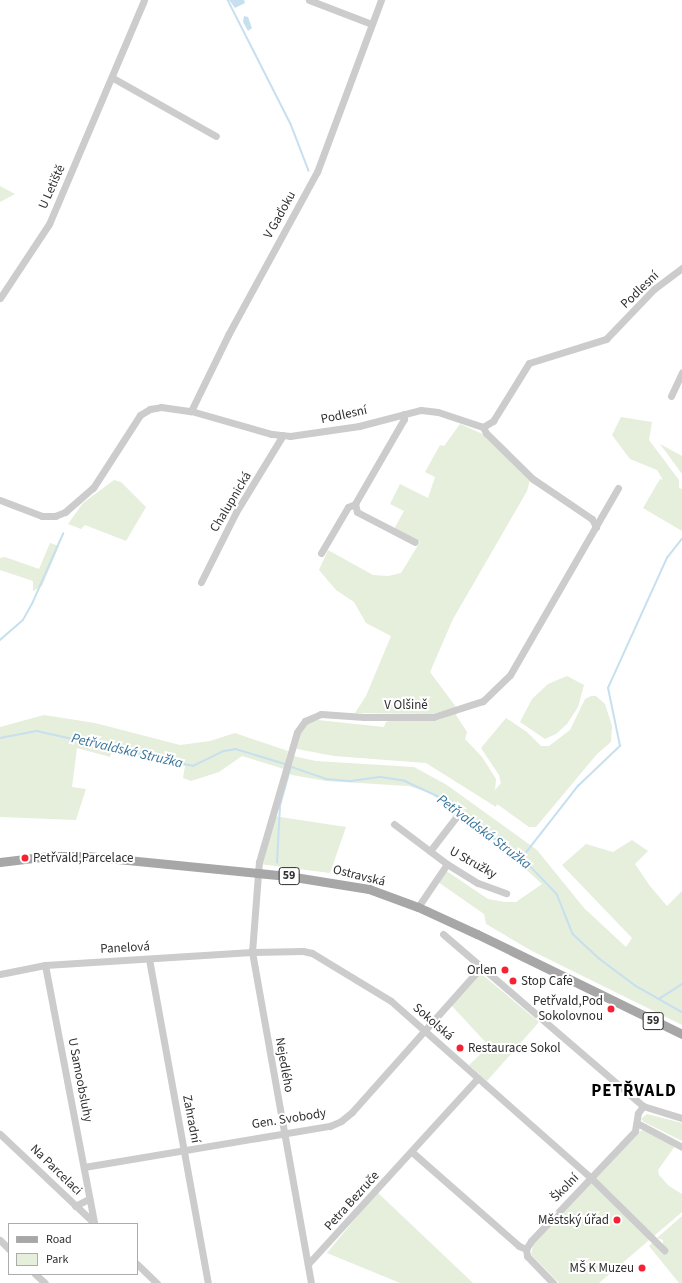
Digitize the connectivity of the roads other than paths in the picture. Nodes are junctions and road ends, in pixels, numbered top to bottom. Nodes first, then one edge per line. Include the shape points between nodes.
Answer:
1 (144, 0) edge
2 (309, 0) edge
3 (381, 0) edge
4 (372, 24) junction
5 (113, 78) junction
6 (216, 136) dead end
7 (682, 268) edge
8 (0, 298) edge
9 (682, 372) edge
10 (671, 396) dead end
11 (191, 411) junction
12 (404, 414) junction
13 (483, 426) junction
14 (283, 435) junction
15 (618, 488) dead end
16 (0, 500) edge
17 (355, 504) junction
18 (596, 527) junction
19 (415, 542) dead end
20 (321, 553) dead end
21 (201, 582) dead end
22 (457, 816) dead end
23 (394, 824) dead end
24 (430, 851) junction
25 (0, 862) edge
26 (447, 864) junction
27 (258, 873) junction
28 (506, 893) dead end
29 (418, 907) junction
30 (443, 934) dead end
31 (252, 952) junction
32 (149, 959) junction
33 (45, 965) junction
34 (480, 967) junction
35 (0, 974) edge
36 (424, 1031) junction
37 (682, 1034) edge
38 (478, 1078) junction
39 (643, 1106) junction
40 (682, 1118) edge
41 (637, 1123) junction
42 (284, 1131) junction
43 (0, 1134) edge
44 (682, 1147) edge
45 (184, 1148) junction
46 (412, 1152) junction
47 (84, 1167) junction
48 (592, 1178) junction
49 (89, 1199) junction
50 (75, 1206) junction
51 (93, 1223) edge
52 (94, 1223) edge
53 (526, 1249) junction
54 (664, 1250) dead end
55 (308, 1264) junction
56 (138, 1265) edge
57 (36, 1275) edge
58 (45, 1283) edge
59 (157, 1283) edge
60 (208, 1283) edge
61 (311, 1283) edge
62 (553, 1283) edge

1 - 5 street, U Letiště
2 - 4 street
3 - 4 street, V Gaďoku
4 - 11 street, V Gaďoku via 317,172 228,335
5 - 6 street
5 - 8 street, U Letiště via 49,224
7 - 13 street, Podlesní via 654,289 606,339 528,363 493,421
9 - 10 street
11 - 14 street, Podlesní
11 - 16 street, Podlesní via 161,407 150,409 140,416 93,488 76,506 65,512 55,516 42,516
12 - 13 street, Podlesní via 421,410 438,412
12 - 14 street, Podlesní via 322,433
12 - 17 street via 404,419
13 - 18 street via 486,433 533,479 592,519
14 - 21 street, Chalupnická via 236,512
15 - 18 street, V Olšině
17 - 19 street via 357,512
17 - 20 street via 348,507
18 - 27 street, V Olšině via 510,675 483,702 433,717 321,714 306,721 297,732
22 - 24 street, U Stružky
23 - 24 street, U Stružky
24 - 26 street, U Stružky
25 - 27 main road, Ostravská / 59 via 50,856 87,856
26 - 28 street, U Stružky via 478,883
26 - 29 street
27 - 29 main road, Ostravská / 59 via 369,889
27 - 31 street, Nejedlého
29 - 37 main road, Ostravská / 59
30 - 34 street
31 - 32 street, Panelová
31 - 36 street, Sokolská via 312,953 391,1001
31 - 42 street, Nejedlého
32 - 33 street, Panelová
32 - 45 street, Zahradní
33 - 35 street, Panelová
33 - 47 street, U Samoobsluhy
34 - 36 street, Gen. Svobody
34 - 39 street
36 - 38 street, Sokolská
36 - 42 street, Gen. Svobody via 341,1121 330,1126
38 - 46 street, Petra Bezruče
38 - 48 street, Sokolská
39 - 40 street
39 - 41 street, Školní via 638,1113
41 - 44 street
41 - 48 street, Školní via 636,1132
42 - 45 street, Gen. Svobody
42 - 55 street, Nejedlého
43 - 50 street, Na Parcelaci
45 - 47 street, Gen. Svobody
45 - 60 street, Zahradní
46 - 53 street via 519,1246
46 - 55 street, Petra Bezruče
47 - 49 street, U Samoobsluhy
48 - 53 street, Školní
48 - 54 street, Sokolská via 660,1242
49 - 50 street
49 - 52 street, U Samoobsluhy
50 - 51 street, Na Parcelaci
53 - 62 street via 527,1256
55 - 61 street, Nejedlého
56 - 59 street
57 - 58 street

